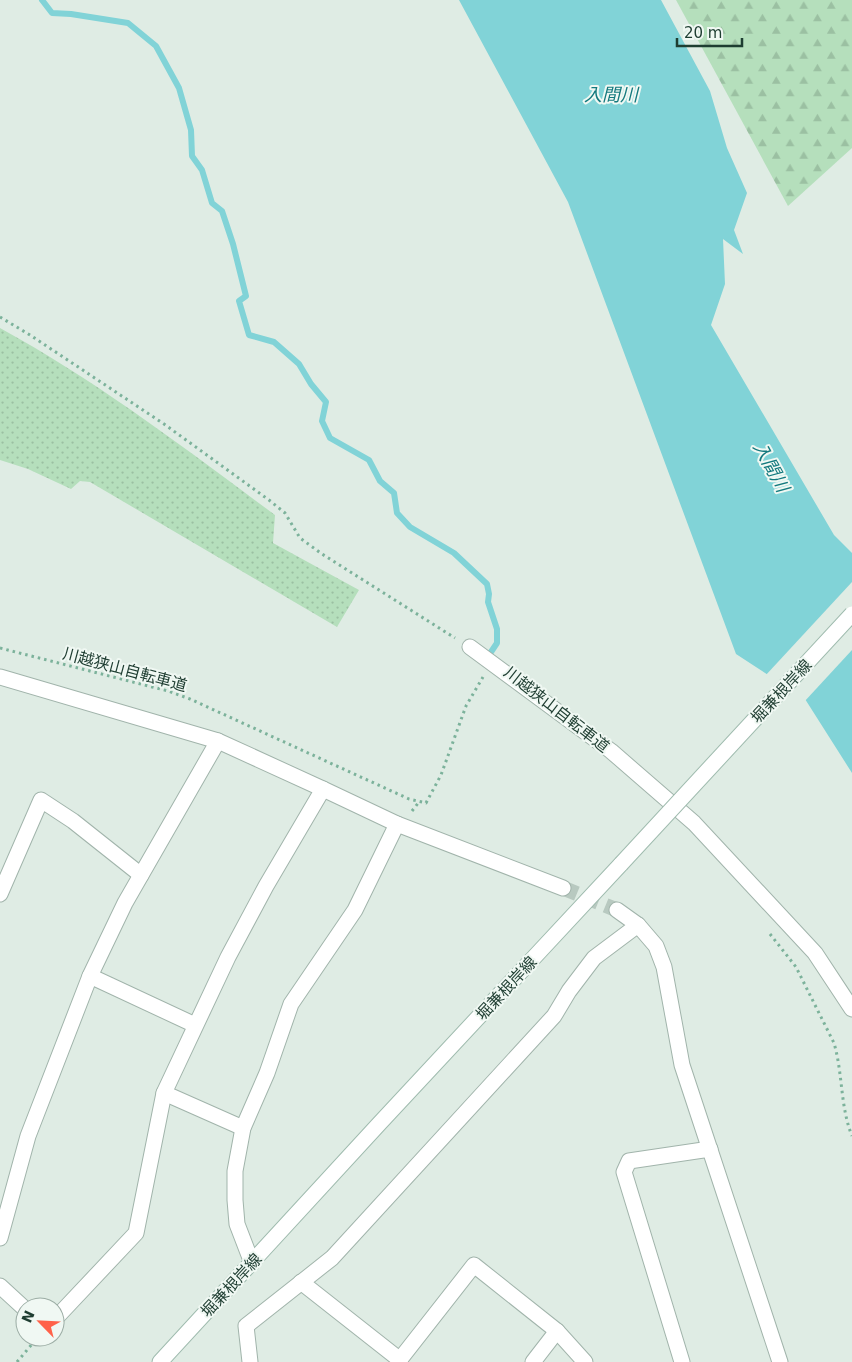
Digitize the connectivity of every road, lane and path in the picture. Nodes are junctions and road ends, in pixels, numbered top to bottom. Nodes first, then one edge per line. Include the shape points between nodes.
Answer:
1 (0, 317) edge
2 (852, 614) edge
3 (470, 647) joint
4 (0, 648) edge
5 (487, 670) dead end
6 (0, 677) edge
7 (218, 741) junction
8 (323, 789) junction
9 (397, 824) junction
10 (141, 875) junction
11 (563, 888) tunnel mouth
12 (0, 894) edge
13 (617, 910) tunnel mouth
14 (638, 925) junction
15 (766, 929) dead end
16 (90, 976) junction
17 (852, 1009) edge
18 (195, 1025) junction
19 (164, 1093) junction
20 (243, 1128) junction
21 (852, 1136) edge
22 (710, 1149) junction
23 (0, 1238) edge
24 (252, 1263) junction
25 (301, 1282) junction
26 (0, 1286) edge
27 (15, 1300) edge
28 (65, 1308) edge
29 (557, 1331) junction
30 (30, 1347) edge
31 (399, 1361) edge
32 (17, 1362) edge
33 (160, 1362) edge
34 (250, 1362) edge
35 (533, 1362) edge
36 (584, 1362) edge
37 (682, 1362) edge
38 (780, 1362) edge

1 - 3 path via 164,424 269,500 285,513 300,538 322,554
2 - 24 street, 堀兼根岸線, bridge
3 - 17 street via 611,751 694,823 815,953
4 - 5 path, 川越狭山自転車道 via 190,699 426,804 441,775 466,706
6 - 7 street
7 - 8 street
7 - 10 street
8 - 9 street
8 - 18 street via 266,886
9 - 11 street
9 - 20 street via 355,910 292,1004
10 - 12 street via 41,800
10 - 16 street
13 - 14 street
14 - 22 street via 656,946 664,967 682,1065
14 - 25 street via 594,958 554,1016 332,1258
15 - 21 path via 796,967 834,1043 843,1104
16 - 18 street
16 - 23 street via 28,1136
18 - 19 street
19 - 20 street
19 - 28 street via 136,1233
20 - 24 street via 235,1171 235,1200 238,1224
22 - 37 street via 629,1161 624,1172
22 - 38 street
24 - 33 street, 堀兼根岸線
25 - 31 street
25 - 34 street via 246,1326
26 - 27 street
29 - 31 street via 474,1265
29 - 35 street
29 - 36 street
30 - 32 path

